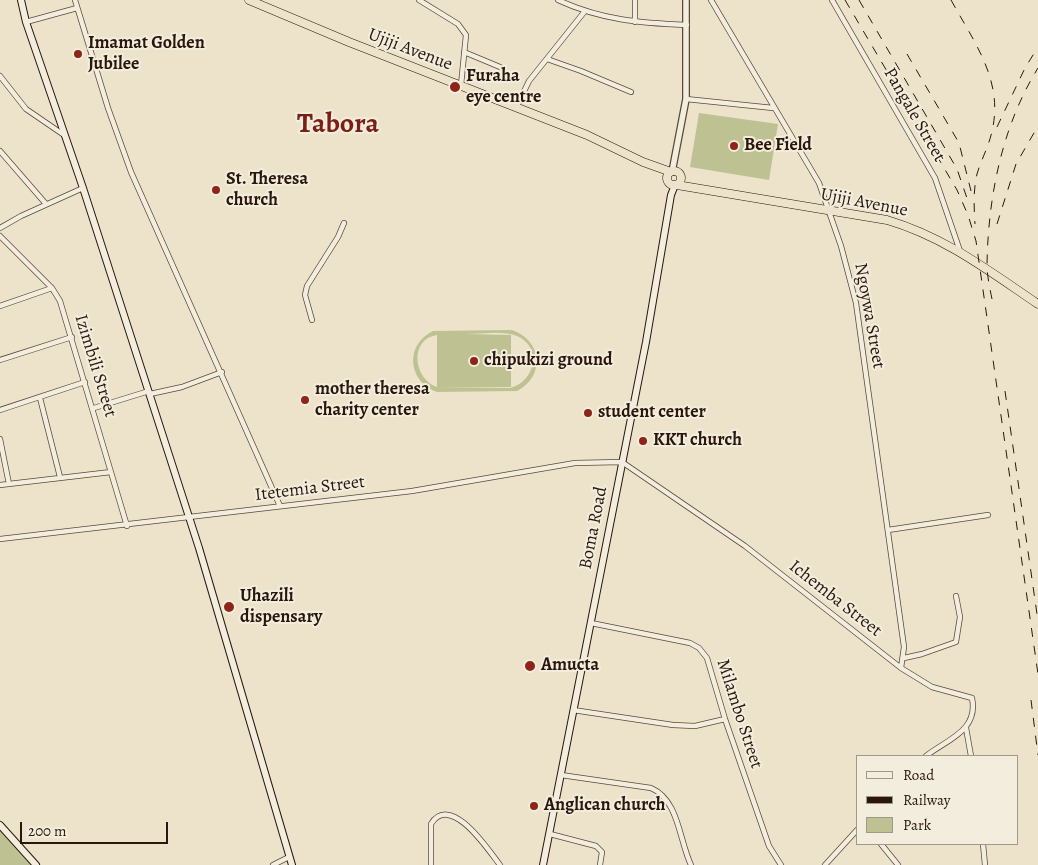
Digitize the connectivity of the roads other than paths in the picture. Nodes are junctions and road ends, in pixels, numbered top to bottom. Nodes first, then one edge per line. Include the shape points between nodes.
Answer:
1 (21, 0) edge
2 (76, 0) edge
3 (250, 0) edge
4 (419, 0) edge
5 (558, 0) edge
6 (635, 0) edge
7 (686, 0) edge
8 (711, 0) edge
9 (832, 0) edge
10 (427, 2) edge
11 (77, 8) junction
12 (585, 11) junction
13 (26, 22) junction
14 (635, 22) junction
15 (687, 25) junction
16 (464, 52) junction
17 (547, 59) junction
18 (500, 67) dead end
19 (0, 76) edge
20 (462, 85) junction
21 (631, 92) dead end
22 (686, 99) junction
23 (516, 108) junction
24 (773, 108) junction
25 (64, 135) junction
26 (0, 151) edge
27 (674, 178) junction
28 (84, 188) junction
29 (46, 204) junction
30 (830, 211) junction
31 (344, 223) dead end
32 (0, 228) edge
33 (0, 236) edge
34 (960, 251) junction
35 (52, 288) junction
36 (1037, 302) edge
37 (0, 306) edge
38 (312, 320) dead end
39 (72, 337) junction
40 (0, 360) edge
41 (222, 372) junction
42 (85, 382) junction
43 (150, 393) junction
44 (40, 398) junction
45 (94, 408) junction
46 (0, 410) edge
47 (0, 439) edge
48 (622, 462) junction
49 (112, 472) junction
50 (60, 477) junction
51 (8, 484) junction
52 (0, 485) edge
53 (280, 506) junction
54 (988, 515) dead end
55 (189, 517) junction
56 (127, 526) junction
57 (888, 530) junction
58 (0, 539) edge
59 (956, 596) dead end
60 (591, 623) junction
61 (904, 658) junction
62 (901, 668) junction
63 (573, 710) junction
64 (725, 719) junction
65 (966, 728) junction
66 (928, 755) edge
67 (971, 755) edge
68 (562, 775) junction
69 (0, 826) edge
70 (856, 831) edge
71 (550, 834) junction
72 (882, 845) edge
73 (983, 845) edge
74 (289, 857) junction
75 (36, 865) edge
76 (274, 865) edge
77 (292, 865) edge
78 (432, 865) edge
79 (500, 865) edge
80 (543, 865) edge
81 (600, 865) edge
82 (691, 865) edge
83 (780, 865) edge
84 (824, 865) edge
85 (898, 865) edge
86 (985, 865) edge

1 - 13 main road
2 - 11 street
3 - 20 highway, Ujiji Avenue
4 - 10 street
5 - 12 street
6 - 14 street
7 - 15 street
8 - 24 street, Ngoywa Street
9 - 34 street, Pangale Street via 934,178
10 - 16 street via 463,29 466,35
11 - 13 street
11 - 41 street via 131,172
12 - 14 street
12 - 17 street
13 - 25 main road
14 - 15 street
15 - 22 street
16 - 18 street
16 - 20 street
17 - 21 street
17 - 23 street via 529,81
19 - 25 street via 26,109
20 - 23 highway, Ujiji Avenue
22 - 24 street
22 - 27 street
23 - 27 highway, Ujiji Avenue via 586,135
24 - 30 street, Ngoywa Street via 819,183
25 - 28 main road
26 - 29 street
27 - 30 highway, Ujiji Avenue via 695,188
27 - 48 main road, Boma Road
28 - 29 street
28 - 43 main road
29 - 32 street
30 - 34 highway, Ujiji Avenue via 908,226
30 - 57 street, Ngoywa Street via 856,303
31 - 38 street via 307,286 305,295
33 - 35 street, Izimbili Street
34 - 36 highway, Ujiji Avenue
35 - 37 street
35 - 39 street, Izimbili Street
39 - 40 street
39 - 42 street, Izimbili Street
41 - 43 street via 182,387
41 - 53 street
42 - 44 street
42 - 45 street, Izimbili Street
43 - 45 street
43 - 55 main road
44 - 46 street
44 - 50 street
45 - 49 street, Izimbili Street
47 - 51 street
48 - 53 street, Itetemia Street via 575,463 412,491
48 - 60 main road, Boma Road
48 - 62 street, Ichemba Street via 744,546
49 - 50 street
49 - 56 street, Izimbili Street
50 - 51 street
51 - 52 street
53 - 55 street, Itetemia Street
54 - 57 street
55 - 56 street, Itetemia Street
55 - 74 main road
56 - 58 street, Itetemia Street
57 - 61 street, Ngoywa Street
59 - 61 street via 960,617 956,642
60 - 63 main road, Boma Road
60 - 64 street, Milambo Street via 690,643 699,648 707,658
61 - 62 street, Ngoywa Street
62 - 65 street, Ichemba Street via 932,687 972,698
63 - 64 street via 673,725 695,726
63 - 68 main road, Boma Road
64 - 83 street, Milambo Street via 769,846
65 - 66 street
65 - 67 street
68 - 71 main road, Boma Road
68 - 82 street via 660,792 674,812
69 - 75 main road
70 - 84 street
71 - 80 main road, Boma Road
71 - 81 street via 596,846 602,852
72 - 85 street
73 - 86 street
74 - 76 street
74 - 77 main road
78 - 79 street via 431,824 437,818 451,815 470,827

